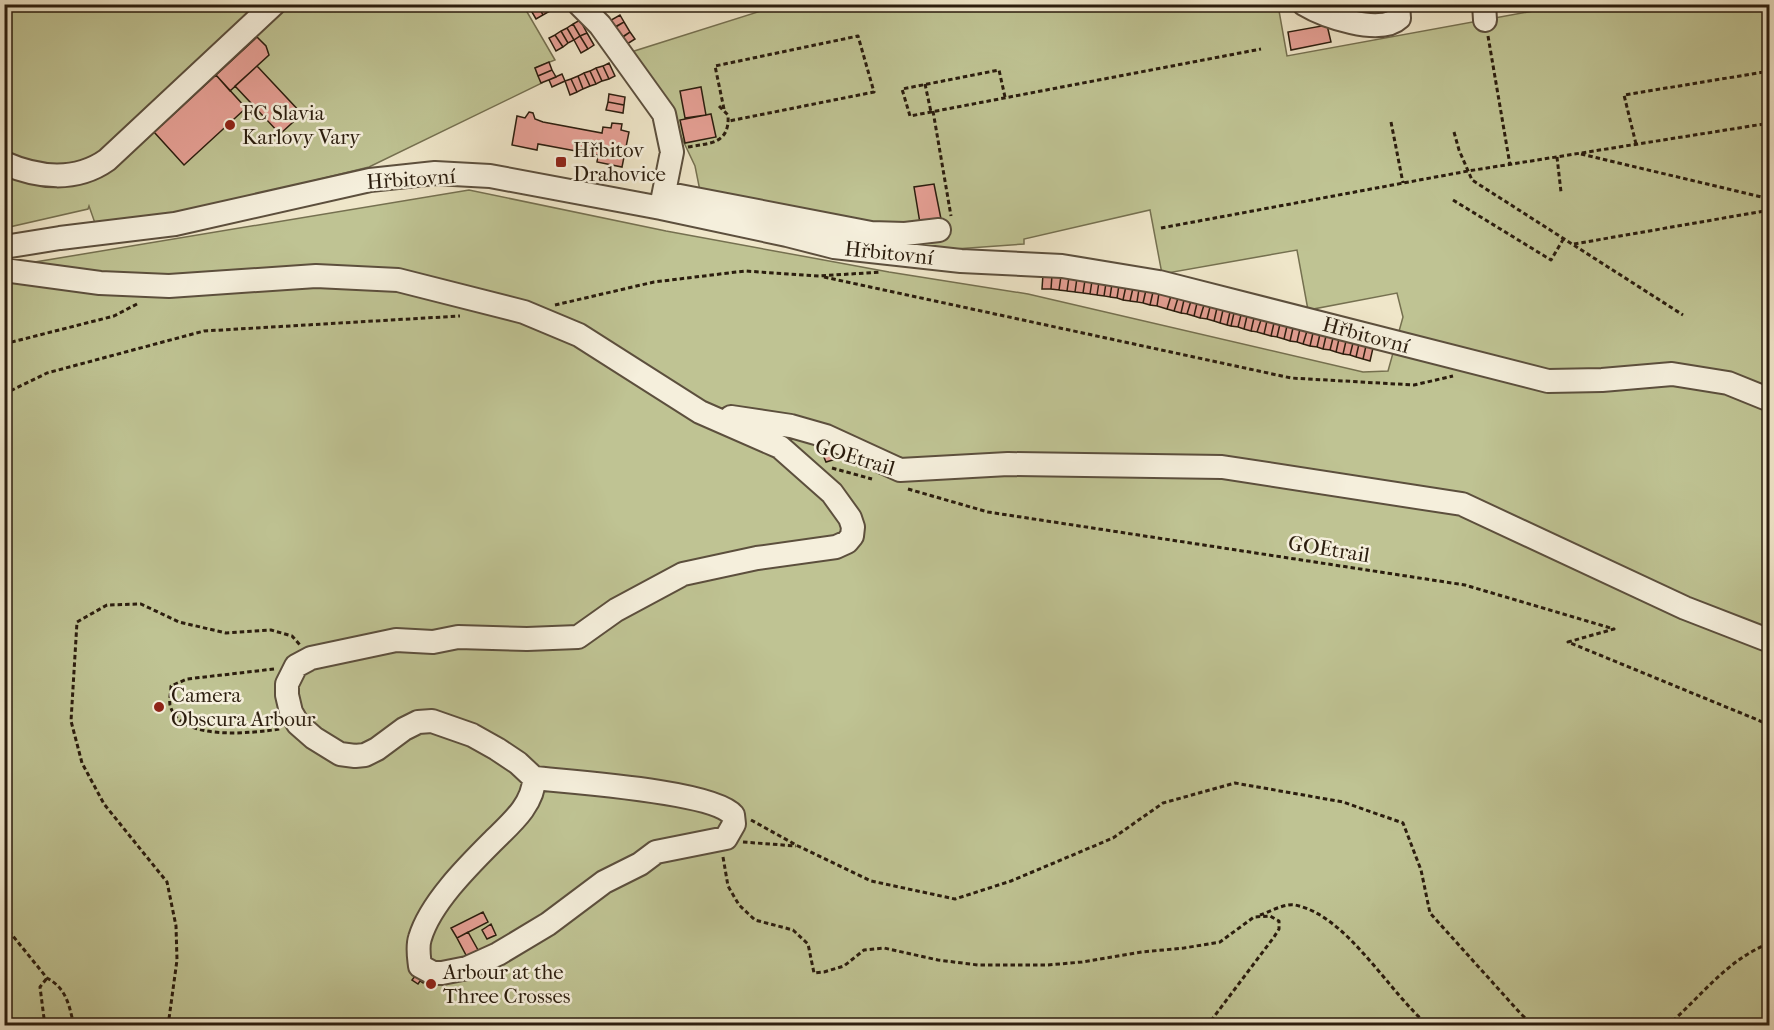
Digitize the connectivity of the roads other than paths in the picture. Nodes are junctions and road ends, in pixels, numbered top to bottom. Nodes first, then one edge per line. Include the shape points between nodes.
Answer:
1 (273, 4) edge
2 (579, 4) edge
3 (1304, 4) edge
4 (1398, 4) edge
5 (4, 163) edge
6 (662, 201) junction
7 (945, 223) road end
8 (4, 247) edge
9 (4, 270) edge
10 (1770, 400) edge
11 (700, 412) junction
12 (1770, 640) edge
13 (534, 778) junction

1 - 5 street via 99,166 60,176
2 - 6 street via 600,25 664,114 672,152
3 - 4 street via 1361,25 1382,25 1400,18
6 - 7 street via 871,233 905,234
6 - 8 street, Hřbitovní via 490,176 435,173 370,180 175,224
6 - 10 street, Hřbitovní via 834,247 961,261 1062,266 1159,282 1548,381 1672,374 1728,383
9 - 11 street via 100,283 169,286 316,276 398,280 524,312 579,335
11 - 12 street via 791,426 826,436 900,470 1008,464 1222,466 1462,504 1685,608
11 - 13 street via 780,447 813,475 850,518 853,528 847,542 683,574 616,610 579,637 396,640 303,662 287,684 291,712 298,724 340,754 365,755 404,729 432,721 472,735 518,763
13 - 13 street via 534,788 523,809 442,897 420,938 420,966 426,970 442,973 468,968 498,954 656,852 720,841 730,835 734,824 733,815 723,808 688,797

